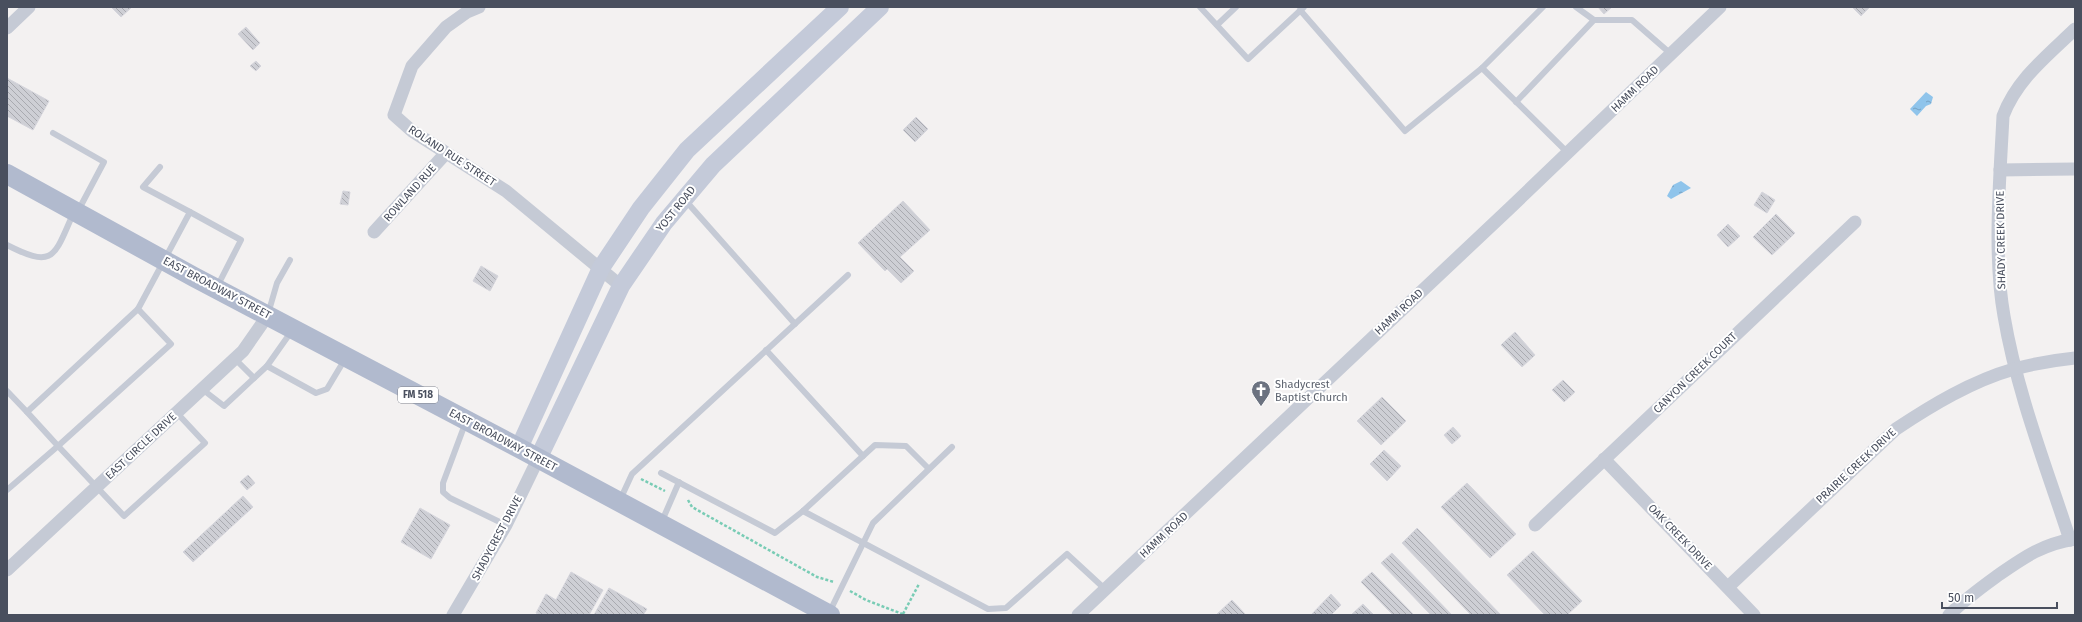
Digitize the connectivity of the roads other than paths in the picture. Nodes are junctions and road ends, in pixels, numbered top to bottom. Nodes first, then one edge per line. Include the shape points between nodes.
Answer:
1 (29, 7) edge
2 (479, 7) edge
3 (880, 7) edge
4 (1200, 7) edge
5 (1236, 7) edge
6 (1543, 7) edge
7 (1576, 7) edge
8 (1720, 7) edge
9 (838, 9) edge
10 (1302, 9) edge
11 (1594, 20) junction
12 (1217, 25) junction
13 (7, 28) edge
14 (2075, 29) edge
15 (854, 31) junction
16 (1671, 54) junction
17 (1482, 68) junction
18 (1516, 102) junction
19 (54, 133) dead end
20 (446, 153) junction
21 (1568, 153) junction
22 (160, 167) dead end
23 (2075, 169) edge
24 (2000, 170) junction
25 (7, 174) edge
26 (663, 179) junction
27 (684, 199) junction
28 (76, 212) junction
29 (190, 212) junction
30 (1855, 222) dead end
31 (374, 232) dead end
32 (7, 244) edge
33 (163, 260) junction
34 (290, 260) dead end
35 (601, 268) junction
36 (848, 275) dead end
37 (621, 286) junction
38 (217, 288) junction
39 (138, 309) junction
40 (268, 315) junction
41 (795, 324) junction
42 (293, 328) junction
43 (766, 350) junction
44 (346, 357) junction
45 (2075, 358) edge
46 (235, 359) junction
47 (267, 366) junction
48 (2014, 369) junction
49 (254, 378) junction
50 (202, 389) junction
51 (7, 391) edge
52 (27, 412) junction
53 (177, 413) junction
54 (467, 420) junction
55 (58, 446) junction
56 (952, 447) dead end
57 (519, 448) junction
58 (863, 456) junction
59 (538, 459) junction
60 (1604, 459) junction
61 (929, 469) junction
62 (661, 472) dead end
63 (679, 482) junction
64 (97, 487) junction
65 (7, 490) edge
66 (619, 502) junction
67 (803, 511) junction
68 (660, 524) junction
69 (506, 525) junction
70 (1535, 525) dead end
71 (2073, 540) edge
72 (863, 543) junction
73 (7, 570) edge
74 (1728, 587) junction
75 (1106, 589) junction
76 (829, 614) edge
77 (453, 615) edge
78 (1078, 615) edge
79 (1754, 615) edge
80 (1949, 615) edge

1 - 13 street
2 - 20 street, ROLAND RUE STREET via 446,27 412,66 394,115 412,131
3 - 15 main road, YOST ROAD
4 - 12 lane
5 - 12 lane
6 - 17 lane
7 - 11 lane
8 - 16 street, HAMM ROAD
9 - 15 main road
9 - 26 main road via 687,150
10 - 12 lane via 1248,59
10 - 17 lane via 1405,131
11 - 16 lane via 1632,20
11 - 18 lane
14 - 24 street, SHADY CREEK DRIVE via 2022,80 2009,99 2003,116
15 - 27 main road, YOST ROAD via 713,165
16 - 21 street, HAMM ROAD
17 - 18 lane
18 - 21 lane
19 - 28 lane via 104,162
20 - 31 street, ROWLAND RUE
20 - 35 street, ROLAND RUE STREET via 506,191
21 - 75 street, HAMM ROAD
22 - 29 lane via 143,187
23 - 24 street
24 - 48 street, SHADY CREEK DRIVE via 1999,261 2003,315
25 - 28 main road, EAST BROADWAY STREET / FM 518
26 - 27 main road
26 - 35 main road via 640,208
27 - 37 main road, YOST ROAD via 664,223
27 - 41 lane
28 - 32 lane via 55,250 48,257 35,258
28 - 33 main road, EAST BROADWAY STREET / FM 518
29 - 33 lane
29 - 38 lane via 241,240
30 - 60 street, CANYON CREEK COURT
33 - 38 main road, EAST BROADWAY STREET / FM 518
33 - 39 lane
34 - 40 lane via 277,283
35 - 37 street, ROLAND RUE STREET
35 - 57 main road
36 - 41 lane
37 - 59 main road, YOST ROAD
38 - 40 main road, EAST BROADWAY STREET / FM 518
39 - 52 lane
39 - 55 lane via 171,344
40 - 42 main road, EAST BROADWAY STREET / FM 518
40 - 46 street, EAST CIRCLE DRIVE
41 - 43 lane
42 - 44 main road, EAST BROADWAY STREET / FM 518
42 - 47 lane
43 - 58 lane
43 - 66 lane via 632,474
44 - 47 lane via 332,383 322,392 316,393
44 - 54 main road, EAST BROADWAY STREET / FM 518
45 - 48 street, PRAIRIE CREEK DRIVE
46 - 49 lane
46 - 50 street, EAST CIRCLE DRIVE
47 - 49 lane
48 - 71 street, SHADY CREEK DRIVE
48 - 74 street, PRAIRIE CREEK DRIVE via 1955,394 1896,429
49 - 50 lane via 224,406
50 - 53 street, EAST CIRCLE DRIVE
51 - 52 lane
52 - 55 lane
53 - 64 street, EAST CIRCLE DRIVE
53 - 64 lane via 205,444 124,516
54 - 57 main road, EAST BROADWAY STREET / FM 518
54 - 69 lane via 443,483 444,492 450,498
55 - 64 lane
55 - 65 lane
56 - 61 lane
57 - 59 main road, EAST BROADWAY STREET / FM 518
58 - 61 lane via 875,445 906,446
58 - 67 lane
59 - 66 main road, EAST BROADWAY STREET / FM 518
59 - 69 street, SHADYCREST DRIVE
60 - 70 street, CANYON CREEK COURT
60 - 74 street, OAK CREEK DRIVE
61 - 72 lane via 873,523
62 - 63 lane
63 - 67 lane via 774,533
63 - 68 lane
64 - 73 street, EAST CIRCLE DRIVE
66 - 68 main road, EAST BROADWAY STREET / FM 518
67 - 72 lane
68 - 76 main road, EAST BROADWAY STREET / FM 518
69 - 77 street, SHADYCREST DRIVE
71 - 80 street via 2038,549 2016,562 1977,588
72 - 75 lane via 988,609 1006,608 1067,554
72 - 76 lane
74 - 79 street, OAK CREEK DRIVE
75 - 78 street, HAMM ROAD

